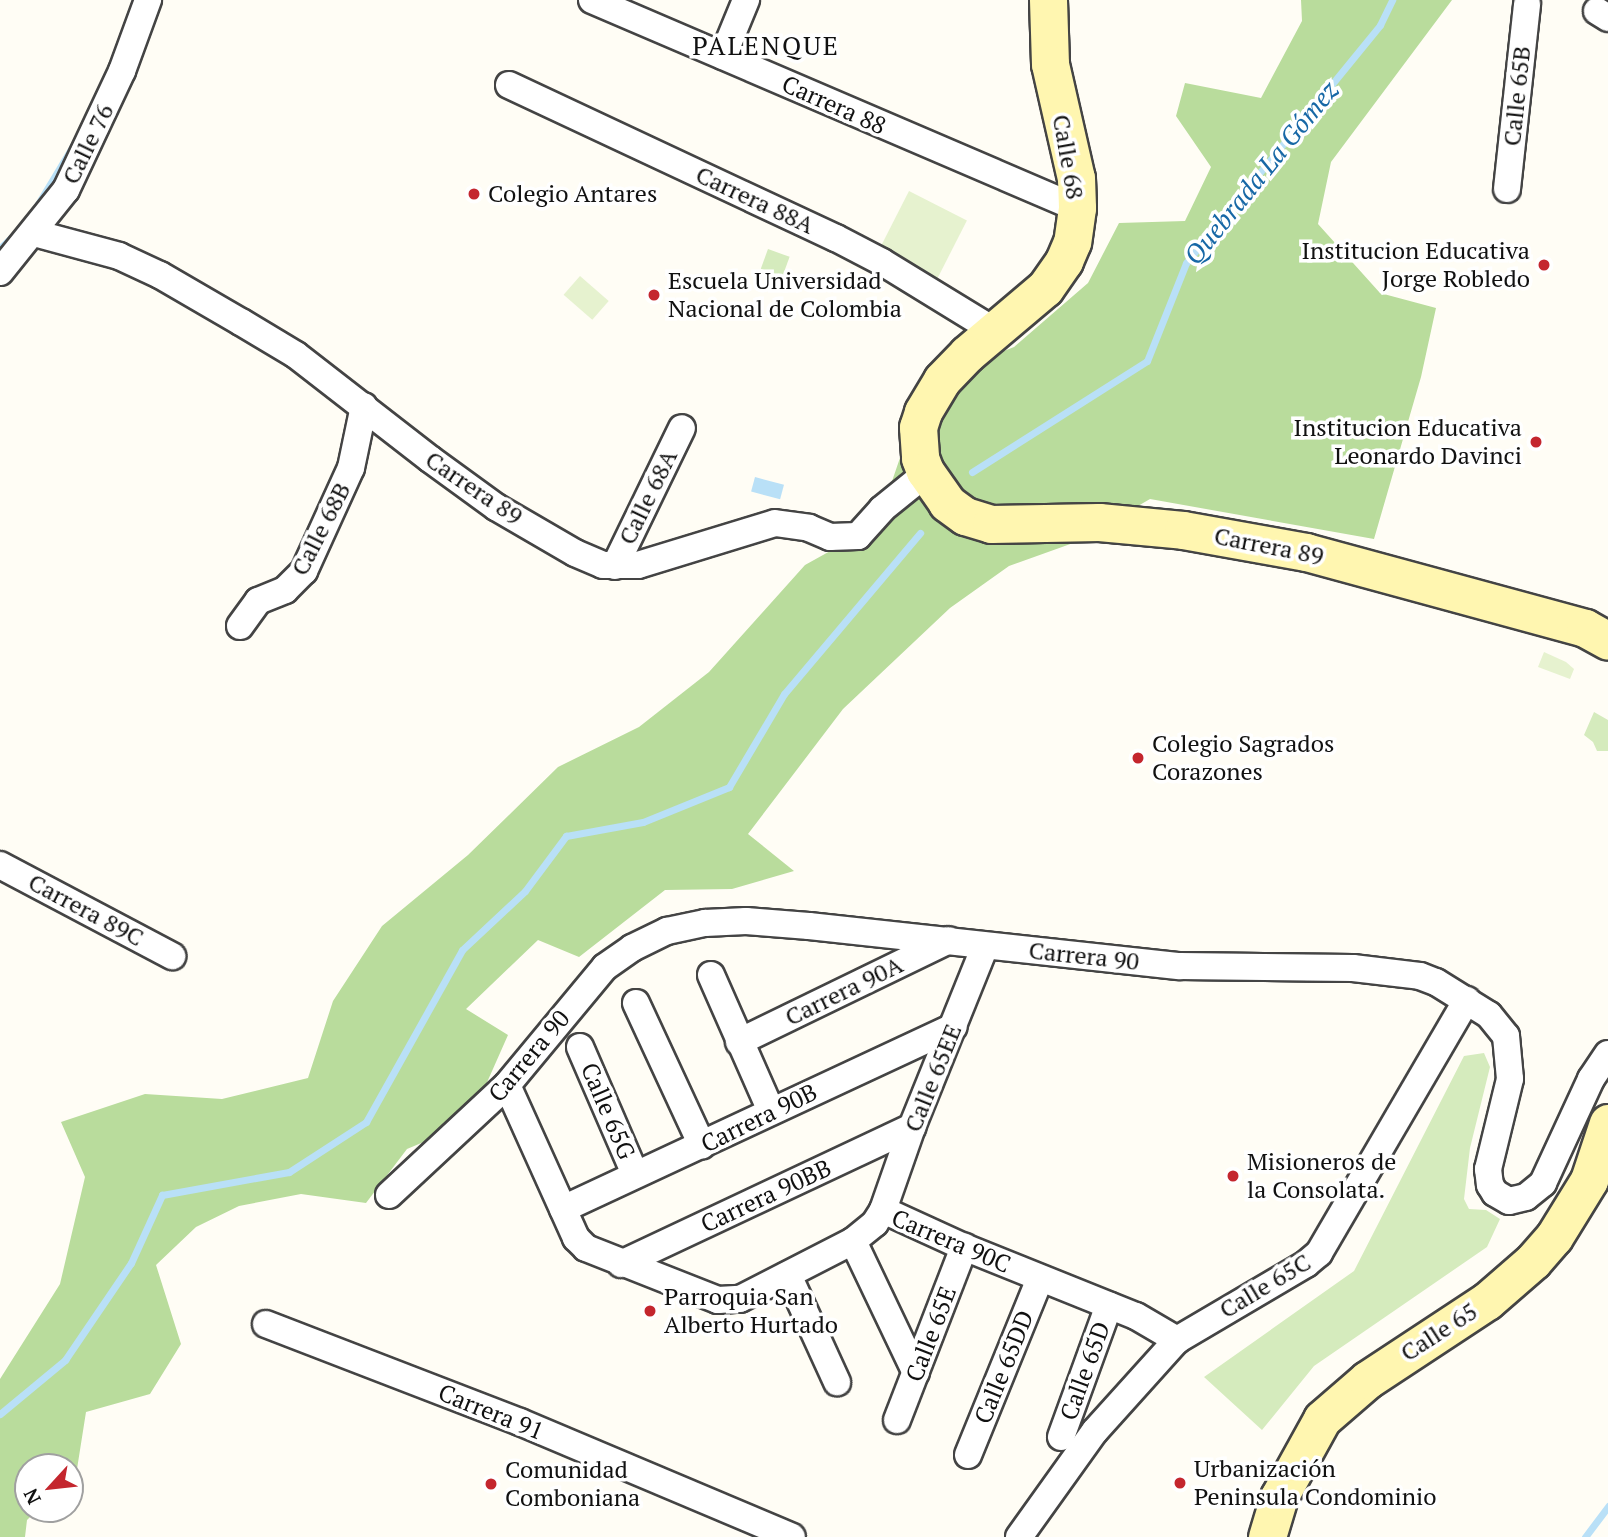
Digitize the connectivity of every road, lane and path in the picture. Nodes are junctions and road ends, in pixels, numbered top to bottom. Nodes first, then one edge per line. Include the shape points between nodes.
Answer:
1 (148, 0) edge
2 (592, 0) edge
3 (746, 0) edge
4 (1048, 0) edge
5 (1527, 4) dead end
6 (723, 56) junction
7 (509, 85) dead end
8 (1507, 189) dead end
9 (1077, 208) junction
10 (34, 233) junction
11 (0, 272) edge
12 (980, 342) junction
13 (364, 406) junction
14 (682, 428) dead end
15 (933, 485) junction
16 (615, 566) junction
17 (240, 626) dead end
18 (1608, 640) edge
19 (0, 865) edge
20 (949, 940) junction
21 (985, 946) junction
22 (172, 956) dead end
23 (711, 975) dead end
24 (1467, 1000) junction
25 (636, 1003) dead end
26 (954, 1027) junction
27 (740, 1042) junction
28 (580, 1047) dead end
29 (1608, 1054) edge
30 (507, 1085) junction
31 (771, 1111) junction
32 (1608, 1123) edge
33 (912, 1127) junction
34 (702, 1145) junction
35 (635, 1174) junction
36 (389, 1195) dead end
37 (563, 1209) junction
38 (883, 1210) junction
39 (853, 1241) junction
40 (964, 1247) junction
41 (621, 1264) junction
42 (789, 1275) junction
43 (1040, 1279) junction
44 (1109, 1305) junction
45 (266, 1324) dead end
46 (1177, 1340) junction
47 (916, 1373) junction
48 (837, 1382) dead end
49 (897, 1420) dead end
50 (1060, 1437) dead end
51 (968, 1455) dead end
52 (792, 1537) edge
53 (1019, 1537) edge
54 (1267, 1537) edge

1 - 10 street, Calle 76 via 97,127 66,190
2 - 6 street, Carrera 88
3 - 6 street
4 - 9 street, Calle 68 via 1050,64 1076,178
5 - 8 street, Calle 65B
6 - 9 street, Carrera 88
7 - 12 street, Carrera 88A via 882,262
9 - 12 street, Calle 68 via 1072,242 1060,268 1045,288
10 - 11 street, Calle 76
10 - 13 street, Carrera 89 via 119,256 160,275 296,355
12 - 15 street, Carrera 89 via 937,387 918,427 920,458
13 - 16 street, Carrera 89 via 496,507 592,562
13 - 17 street, Calle 68B via 351,468 304,571 285,590 258,601
14 - 16 street, Calle 68A
15 - 16 street, Carrera 89 via 918,480 858,536 830,537 809,528 775,523 638,565
15 - 18 street, Carrera 89 via 953,508 991,524 1090,521 1240,539 1405,577 1585,628
19 - 22 street, Carrera 89C
20 - 21 street, Carrera 90
20 - 27 street, Carrera 90A
20 - 30 street, Carrera 90 via 747,920 667,931 605,967
21 - 24 street, Carrera 90 via 1180,966 1385,970 1420,976
21 - 26 street, Calle 65EE
23 - 27 street
24 - 29 street, Carrera 90 via 1501,1027 1509,1048 1510,1079 1488,1169 1495,1193 1509,1201 1527,1197 1543,1183 1591,1079
24 - 46 street, Calle 65C via 1318,1253
25 - 34 street
26 - 31 street, Carrera 90B
26 - 33 street, Calle 65EE
27 - 31 street
28 - 35 street, Calle 65G
30 - 36 street, Carrera 90
30 - 37 street
31 - 34 street, Carrera 90B
32 - 54 street, Calle 65 via 1589,1180 1554,1237 1533,1261 1487,1301 1367,1380 1322,1419 1279,1497
33 - 38 street, Calle 65EE
33 - 41 street, Carrera 90BB
34 - 35 street, Carrera 90B
35 - 37 street, Carrera 90B
37 - 41 street, Carrera 90C via 580,1243
38 - 39 street, Carrera 90C
38 - 40 street, Carrera 90C
39 - 42 street, Carrera 90C
39 - 47 street
40 - 43 street, Carrera 90C
40 - 47 street, Calle 65E
41 - 42 street, Carrera 90C via 726,1302
42 - 48 street
43 - 44 street, Carrera 90C
43 - 51 street, Calle 65DD
44 - 46 street, Carrera 90C
44 - 50 street, Calle 65D
45 - 52 street, Carrera 91 via 520,1422
46 - 53 street, Calle 65C via 1095,1431
47 - 49 street, Calle 65E

